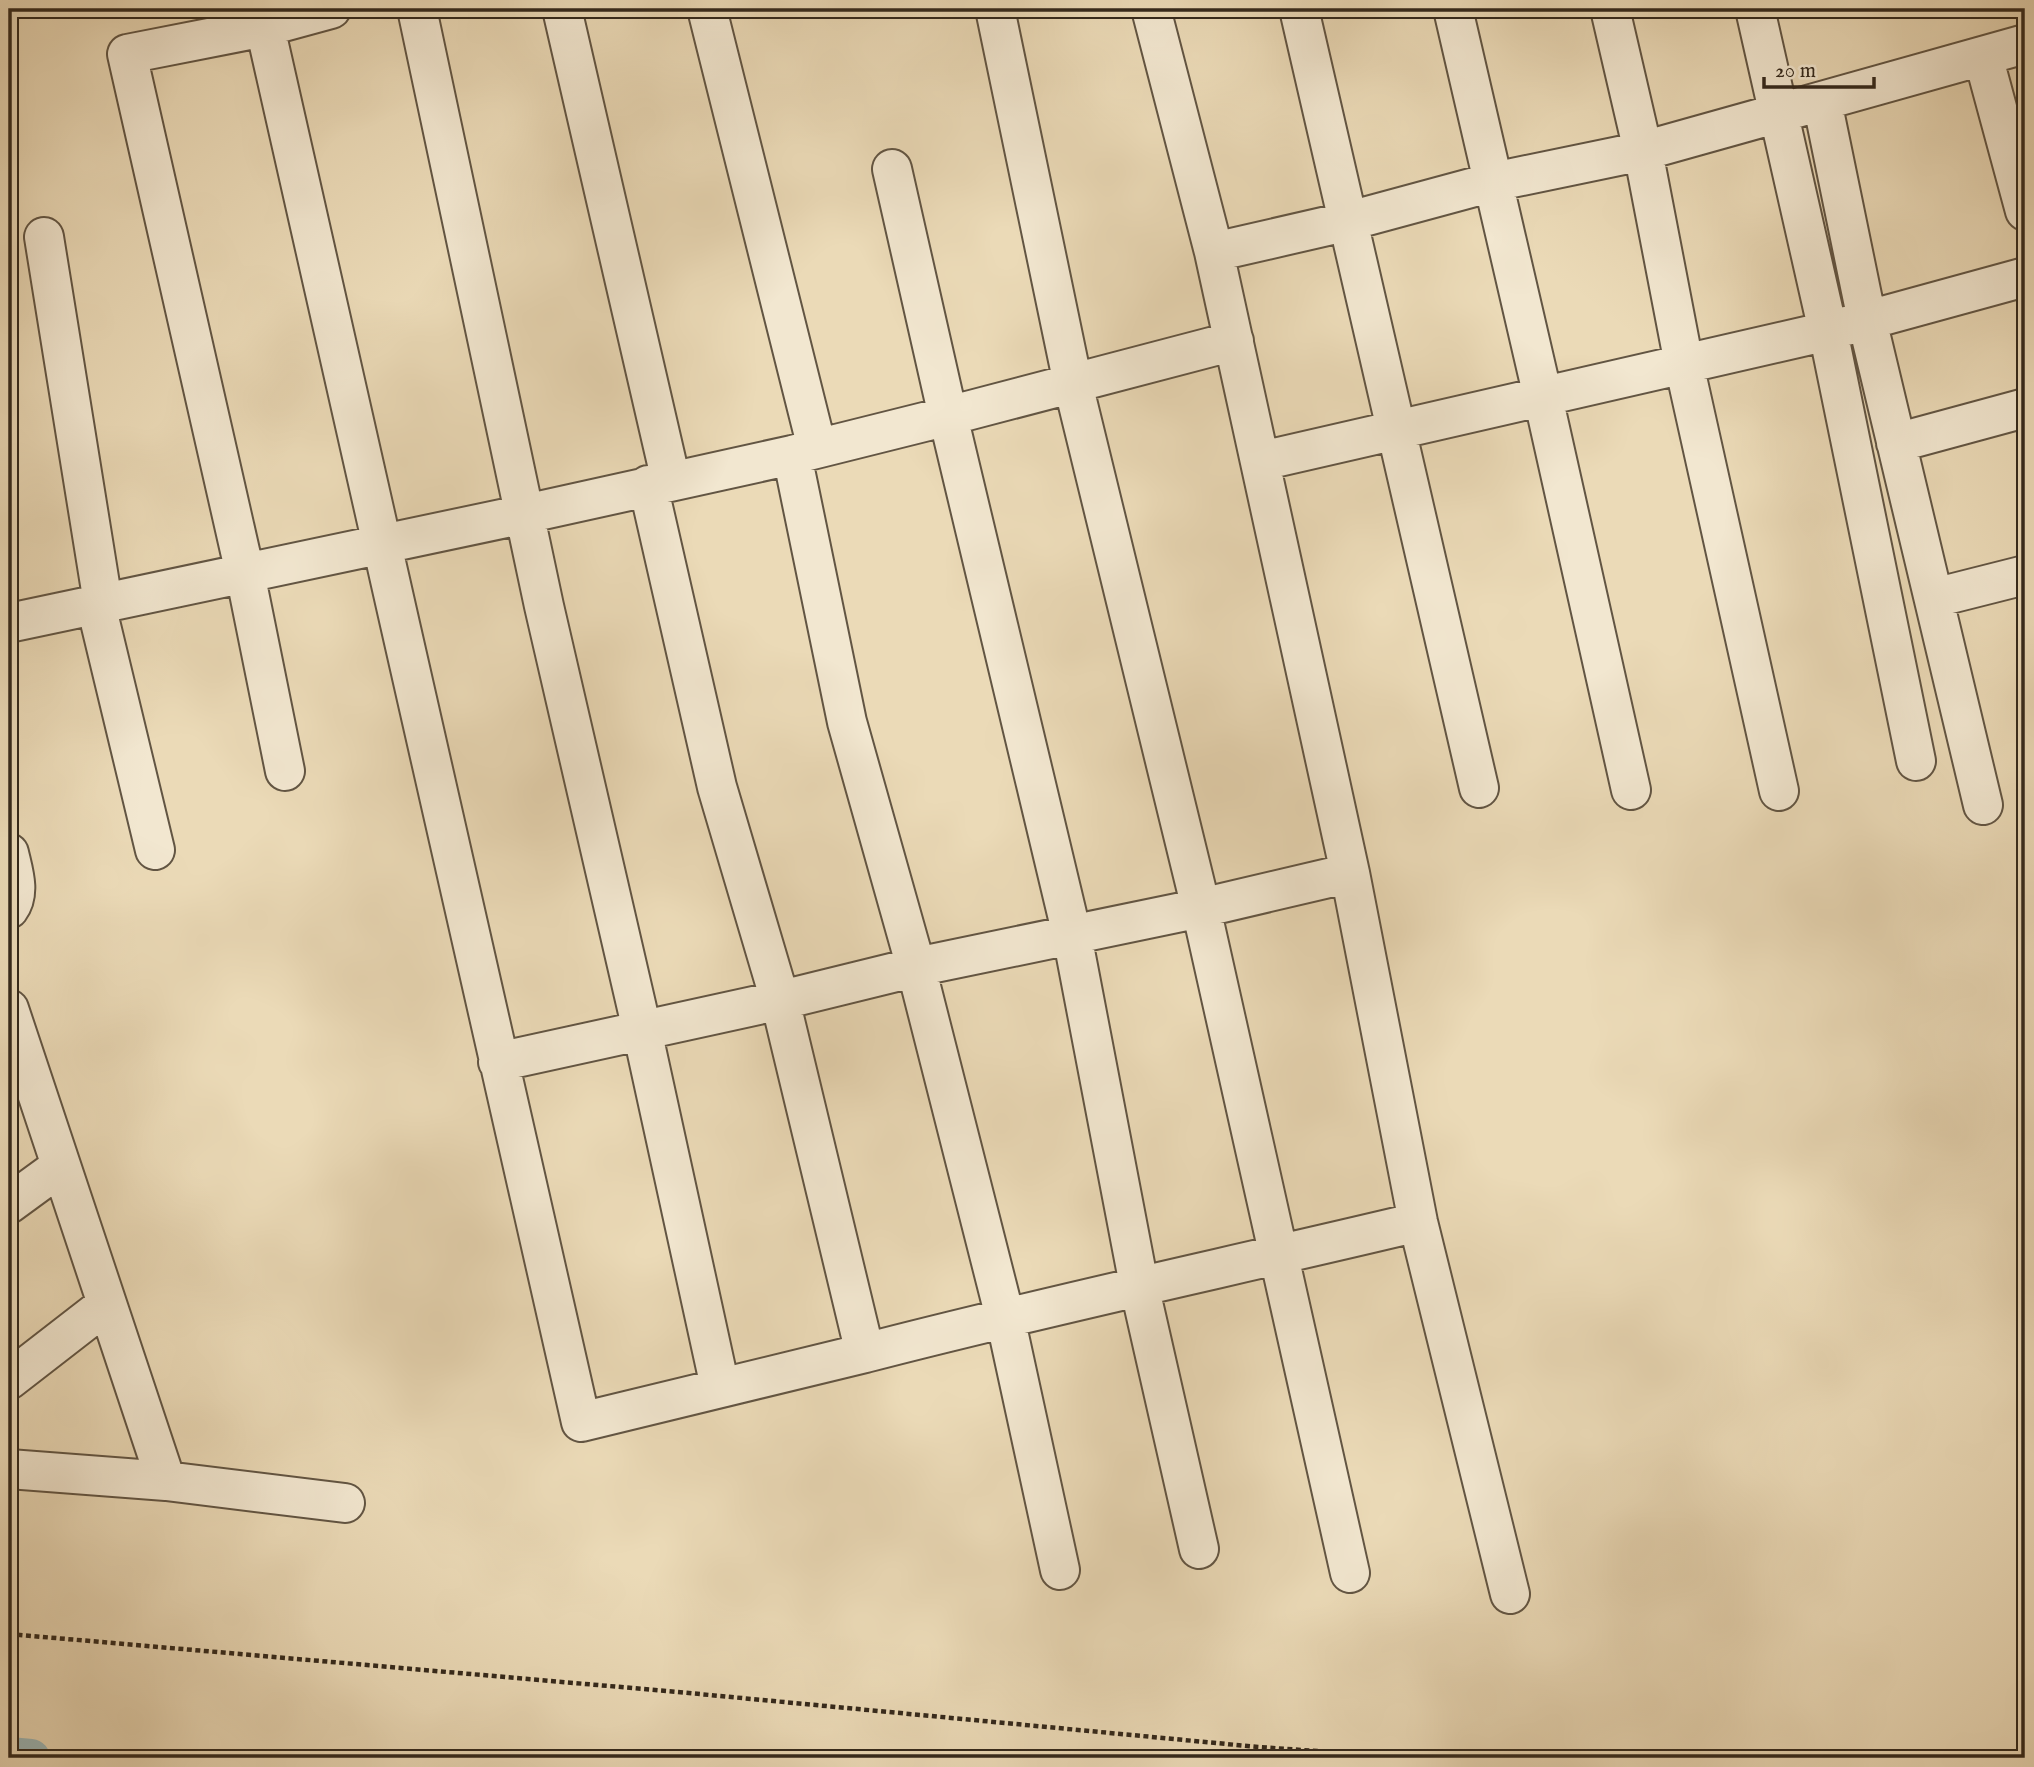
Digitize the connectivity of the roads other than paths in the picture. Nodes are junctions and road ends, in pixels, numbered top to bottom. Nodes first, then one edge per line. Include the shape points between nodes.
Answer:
1 (331, 9) edge
2 (417, 9) edge
3 (562, 9) edge
4 (707, 9) edge
5 (995, 9) edge
6 (1151, 9) edge
7 (1299, 9) edge
8 (1453, 9) edge
9 (1610, 9) edge
10 (1755, 9) edge
11 (265, 27) junction
12 (2025, 44) edge
13 (1983, 56) junction
14 (1822, 101) junction
15 (1780, 112) junction
16 (1643, 151) junction
17 (892, 169) dead end
18 (1493, 182) junction
19 (2025, 211) edge
20 (1349, 221) junction
21 (44, 237) dead end
22 (1214, 252) junction
23 (2025, 277) edge
24 (1867, 320) junction
25 (1828, 331) junction
26 (1234, 341) junction
27 (1684, 364) junction
28 (1073, 384) junction
29 (1543, 397) junction
30 (2025, 408) edge
31 (948, 416) junction
32 (1397, 430) junction
33 (1896, 443) junction
34 (804, 452) junction
35 (1261, 461) junction
36 (659, 483) junction
37 (525, 514) junction
38 (382, 543) junction
39 (245, 573) junction
40 (2025, 575) edge
41 (1934, 598) junction
42 (99, 604) junction
43 (9, 624) edge
44 (1916, 761) dead end
45 (285, 771) dead end
46 (1479, 788) dead end
47 (1631, 790) dead end
48 (1779, 791) dead end
49 (1983, 805) dead end
50 (155, 850) dead end
51 (9, 853) edge
52 (1350, 873) junction
53 (1201, 908) junction
54 (9, 909) edge
55 (1072, 935) junction
56 (916, 967) junction
57 (780, 1000) junction
58 (10, 1019) edge
59 (642, 1030) junction
60 (498, 1062) junction
61 (61, 1166) junction
62 (9, 1204) edge
63 (1418, 1222) junction
64 (1279, 1255) junction
65 (1139, 1285) junction
66 (107, 1304) junction
67 (1005, 1317) junction
68 (865, 1353) junction
69 (9, 1380) edge
70 (719, 1387) junction
71 (9, 1469) edge
72 (166, 1481) junction
73 (345, 1503) dead end
74 (1199, 1549) dead end
75 (1059, 1570) dead end
76 (1350, 1573) dead end
77 (1510, 1594) dead end

1 - 11 street
2 - 37 street
3 - 36 street
4 - 34 street
5 - 28 street
6 - 22 street
7 - 20 street
8 - 18 street
9 - 16 street
10 - 15 street
11 - 38 street
11 - 39 street via 127,54
12 - 13 street
13 - 14 street
13 - 19 street
14 - 15 street
14 - 24 street
15 - 16 street
15 - 25 street
16 - 18 street
16 - 27 street
17 - 31 street
18 - 20 street
18 - 29 street
20 - 22 street
20 - 32 street
21 - 42 street
22 - 26 street
23 - 24 street
24 - 25 street
24 - 33 street
25 - 27 street
25 - 44 street
26 - 28 street
26 - 35 street
27 - 29 street
27 - 48 street
28 - 31 street
28 - 53 street
29 - 32 street
29 - 47 street
30 - 33 street
31 - 34 street
31 - 55 street
32 - 35 street
32 - 46 street
33 - 41 street
34 - 36 street
34 - 56 street via 847,722
35 - 52 street
36 - 37 street
36 - 57 street via 717,787
37 - 38 street
37 - 59 street
38 - 39 street
38 - 60 street
39 - 42 street
39 - 45 street
40 - 41 street
41 - 49 street
42 - 43 street
42 - 50 street
51 - 54 street via 16,890
52 - 53 street
52 - 63 street
53 - 55 street
53 - 64 street
55 - 56 street
55 - 65 street
56 - 57 street
56 - 67 street
57 - 59 street
57 - 68 street
58 - 61 street
59 - 60 street
59 - 70 street
60 - 70 street via 581,1422
61 - 62 street
61 - 66 street
63 - 64 street
63 - 77 street
64 - 65 street
64 - 76 street
65 - 67 street
65 - 74 street
66 - 69 street
66 - 72 street
67 - 68 street
67 - 75 street
68 - 70 street
71 - 72 street
72 - 73 street

